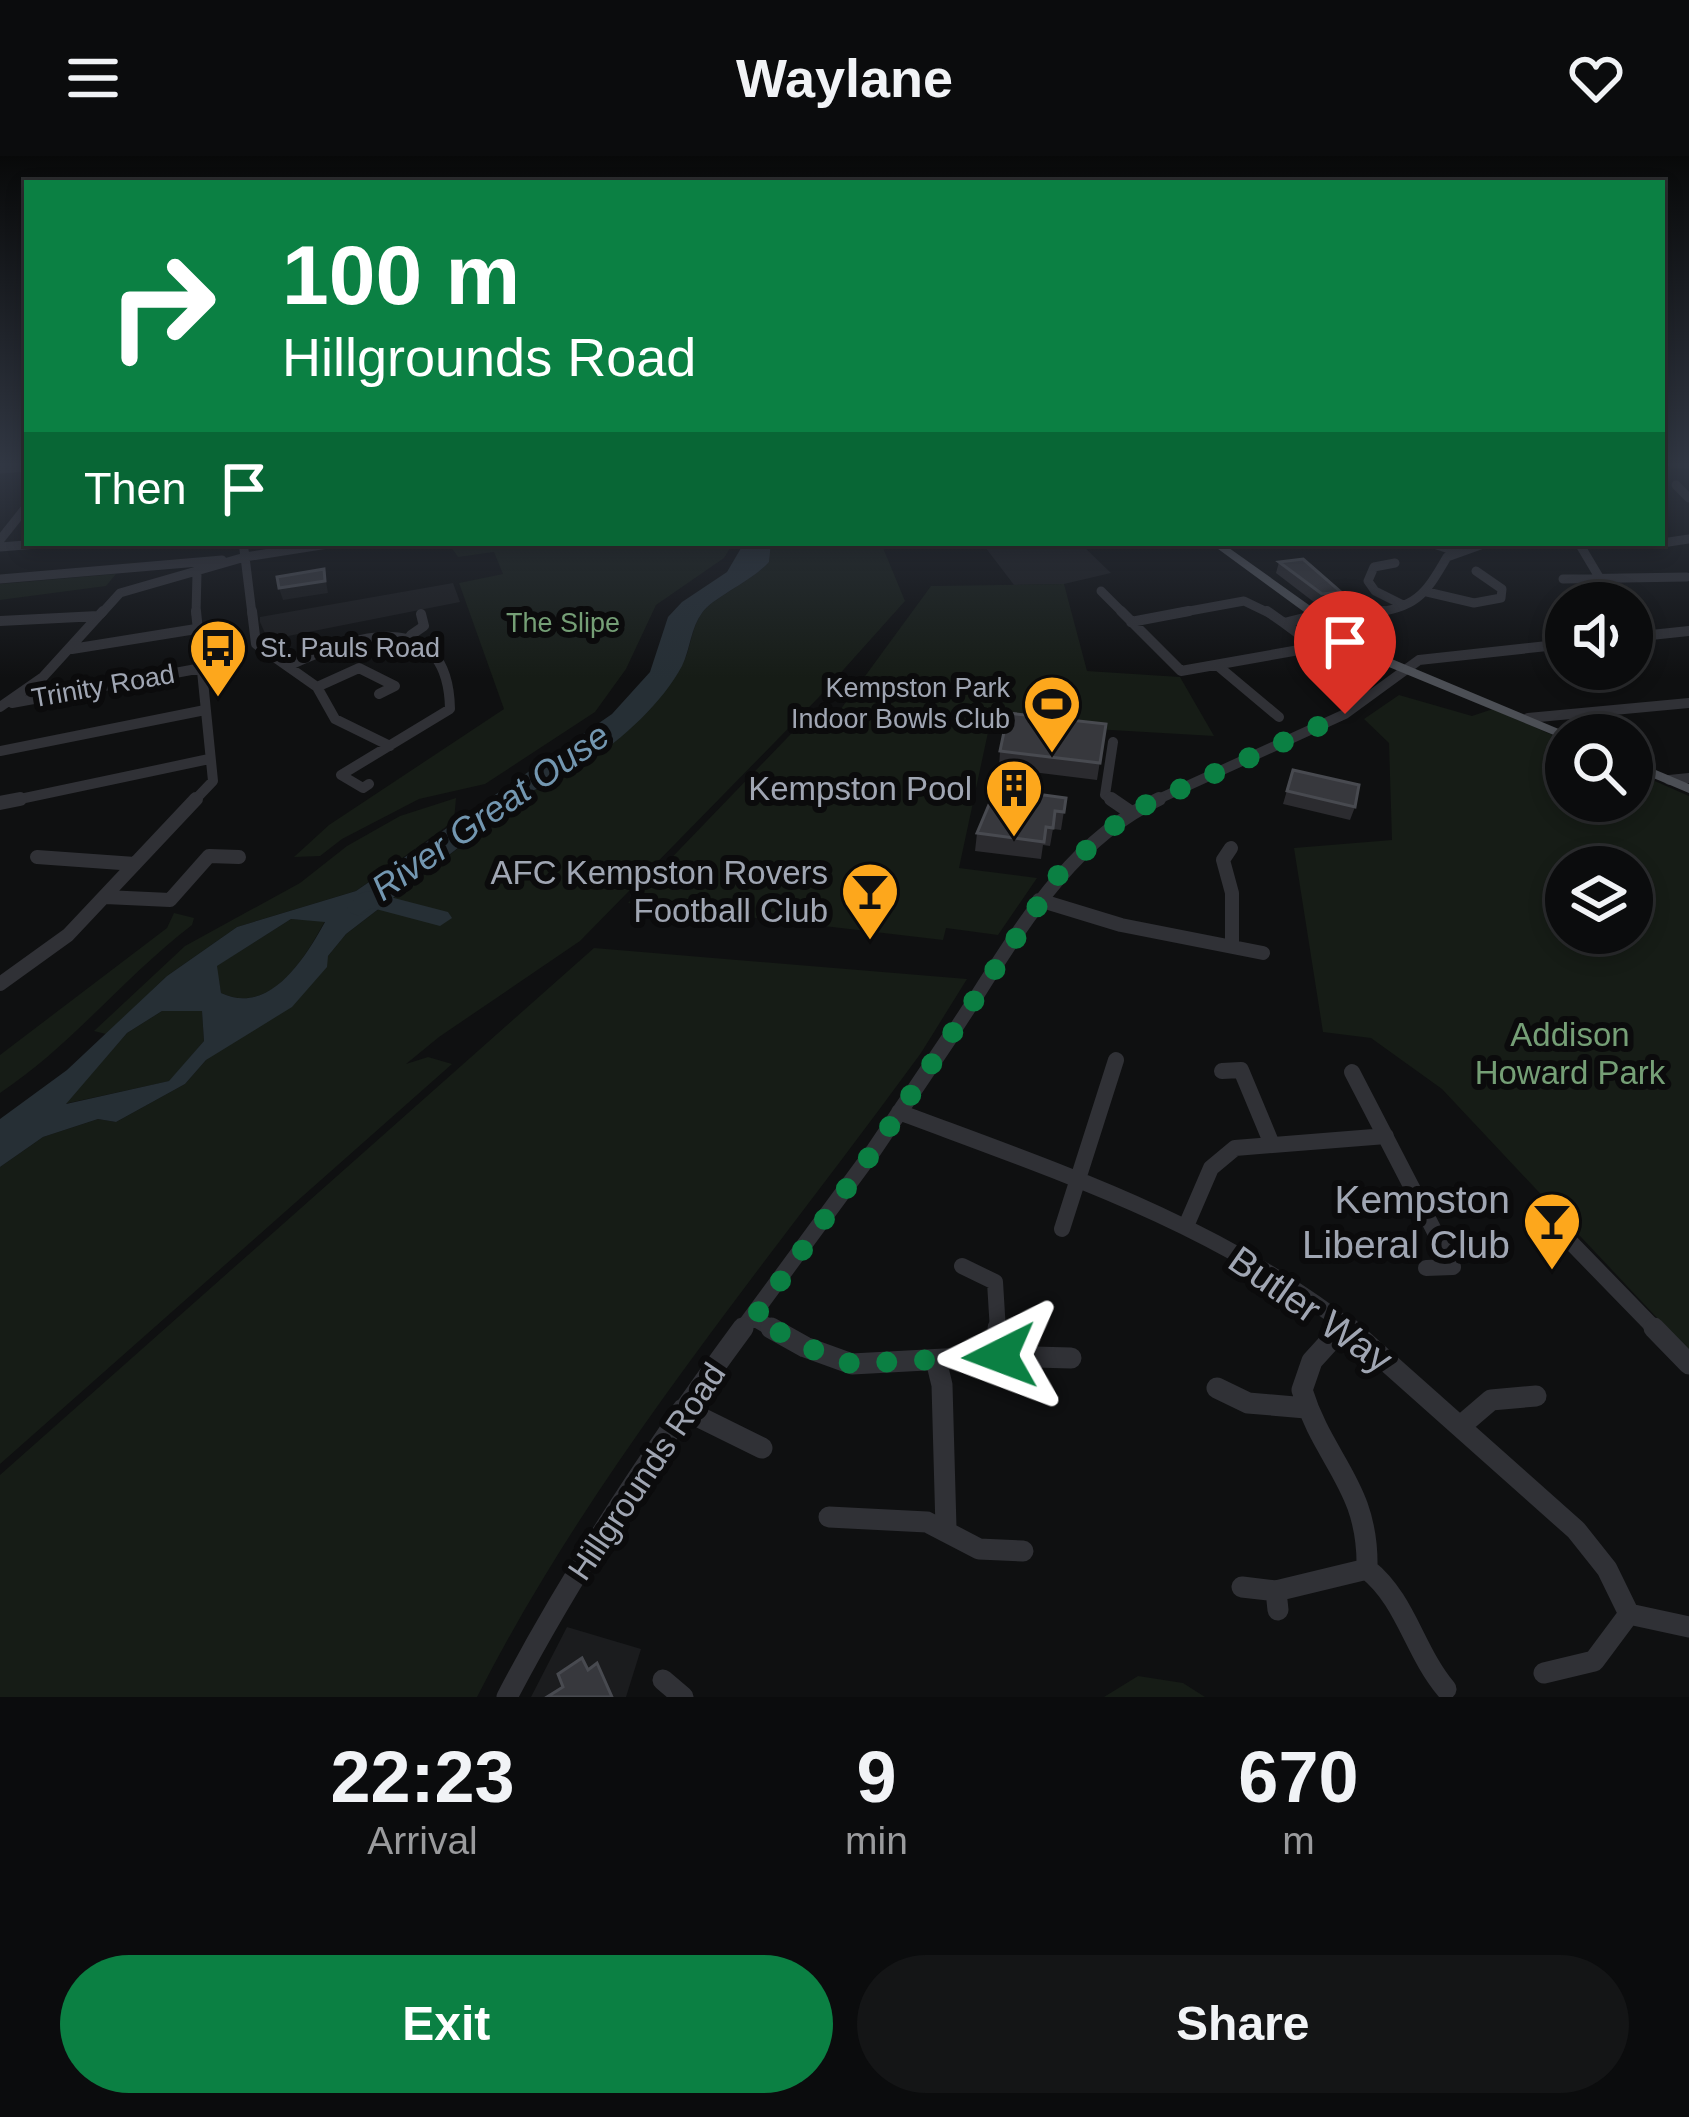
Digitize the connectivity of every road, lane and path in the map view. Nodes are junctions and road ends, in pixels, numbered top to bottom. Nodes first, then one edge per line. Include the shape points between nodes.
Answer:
1 (1689, 539) edge
2 (1665, 542) edge
3 (243, 546) edge
4 (315, 546) edge
5 (1219, 546) edge
6 (1440, 546) edge
7 (1474, 546) edge
8 (1581, 546) edge
9 (1689, 549) edge
10 (1454, 551) junction
11 (244, 557) junction
12 (1390, 566) dead end
13 (195, 570) junction
14 (1476, 571) dead end
15 (1599, 577) junction
16 (1687, 577) edge
17 (0, 579) edge
18 (1572, 582) dead end
19 (1427, 592) junction
20 (1109, 593) dead end
21 (1403, 605) junction
22 (421, 614) dead end
23 (98, 616) junction
24 (1316, 618) junction
25 (0, 621) edge
26 (1131, 622) junction
27 (1284, 623) junction
28 (196, 629) junction
29 (1689, 631) edge
30 (411, 635) junction
31 (1653, 635) edge
32 (1545, 646) edge
33 (1316, 647) junction
34 (72, 649) junction
35 (288, 666) junction
36 (1218, 666) junction
37 (202, 668) junction
38 (1345, 668) dead end
39 (1403, 670) junction
40 (317, 687) junction
41 (380, 694) dead end
42 (1689, 703) edge
43 (2, 705) edge
44 (205, 710) junction
45 (1279, 717) dead end
46 (1528, 718) junction
47 (1545, 726) edge
48 (1113, 742) dead end
49 (390, 746) junction
50 (0, 751) edge
51 (209, 759) junction
52 (1653, 773) edge
53 (1689, 778) edge
54 (1669, 780) junction
55 (369, 784) dead end
56 (1689, 789) edge
57 (0, 803) edge
58 (1130, 812) junction
59 (1231, 848) dead end
60 (38, 857) dead end
61 (238, 857) dead end
62 (135, 864) junction
63 (105, 897) junction
64 (1039, 900) junction
65 (1232, 944) junction
66 (1262, 953) dead end
67 (4, 977) edge
68 (1117, 1060) dead end
69 (1222, 1071) dead end
70 (1352, 1072) dead end
71 (899, 1112) junction
72 (1386, 1136) junction
73 (1271, 1142) junction
74 (1082, 1183) junction
75 (1554, 1225) dead end
76 (1186, 1226) junction
77 (1062, 1229) dead end
78 (962, 1266) dead end
79 (1426, 1268) dead end
80 (754, 1318) junction
81 (1344, 1325) junction
82 (1000, 1356) junction
83 (1071, 1358) dead end
84 (936, 1360) junction
85 (1689, 1364) edge
86 (1536, 1396) dead end
87 (1225, 1399) dead end
88 (1306, 1408) junction
89 (683, 1409) junction
90 (1463, 1424) junction
91 (762, 1448) dead end
92 (829, 1516) dead end
93 (946, 1528) junction
94 (1023, 1551) dead end
95 (1367, 1569) junction
96 (1242, 1587) dead end
97 (1629, 1614) junction
98 (1689, 1627) edge
99 (1544, 1673) dead end
100 (663, 1680) dead end
101 (1446, 1689) dead end
102 (507, 1697) edge
103 (682, 1697) edge

1 - 2 street
2 - 9 street
3 - 11 street
4 - 11 street
5 - 24 main road
6 - 10 street
7 - 10 street
8 - 15 street
10 - 19 street
11 - 13 street
11 - 35 street via 256,644
12 - 21 street via 1372,568 1370,586
13 - 17 street
13 - 23 street via 126,590
13 - 28 street
14 - 19 street via 1502,589 1501,598 1474,603
15 - 16 street
15 - 18 street
19 - 21 street
20 - 26 street
21 - 24 street
22 - 30 street via 424,626
23 - 25 street
23 - 34 street
24 - 27 street
24 - 39 main road
26 - 27 street via 1244,601
26 - 36 street via 1175,668
27 - 33 street
28 - 34 street
28 - 37 street
29 - 31 street
30 - 35 street via 336,647
30 - 49 street via 431,645 452,703
32 - 39 street via 1419,660
33 - 36 street
33 - 38 street
34 - 43 street
35 - 40 street
36 - 45 street
37 - 43 street, Trinity Road
37 - 44 street
39 - 46 main road
39 - 58 street, Hillgrounds Road via 1345,714
40 - 41 street via 359,668 395,686
40 - 49 street via 334,719
42 - 46 street
44 - 50 street
44 - 51 street
46 - 47 main road
48 - 58 street via 1105,794
49 - 55 street via 340,775
51 - 57 street
51 - 62 street via 213,781
52 - 54 main road
53 - 54 street
54 - 56 main road
58 - 64 street, Hillgrounds Road
59 - 65 street via 1223,860
60 - 62 street
61 - 63 street via 209,856 170,900
62 - 63 street
63 - 67 street via 68,935
64 - 65 street via 1120,925
64 - 71 street, Hillgrounds Road
65 - 66 street
68 - 74 street
69 - 73 street via 1240,1070
70 - 72 street
71 - 74 street, Butler Way
71 - 80 street, Hillgrounds Road
72 - 73 street
72 - 79 street via 1453,1267
73 - 76 street via 1219,1157
74 - 76 street, Butler Way
74 - 77 street
75 - 85 street
76 - 81 street, Butler Way via 1259,1264
78 - 82 street via 995,1282
80 - 84 street via 852,1364
80 - 89 street, Hillgrounds Road
81 - 88 street via 1304,1375
81 - 90 street, Butler Way
82 - 83 street
82 - 84 street
84 - 93 street
86 - 90 street via 1492,1400
87 - 88 street
88 - 95 street via 1363,1506
89 - 91 street
89 - 102 street, Hillgrounds Road via 559,1598
90 - 97 street, Butler Way via 1582,1535
92 - 93 street
93 - 94 street via 979,1549
95 - 96 street via 1277,1600
95 - 101 street via 1403,1604 1421,1657
97 - 98 street
97 - 99 street via 1594,1661
100 - 103 street

